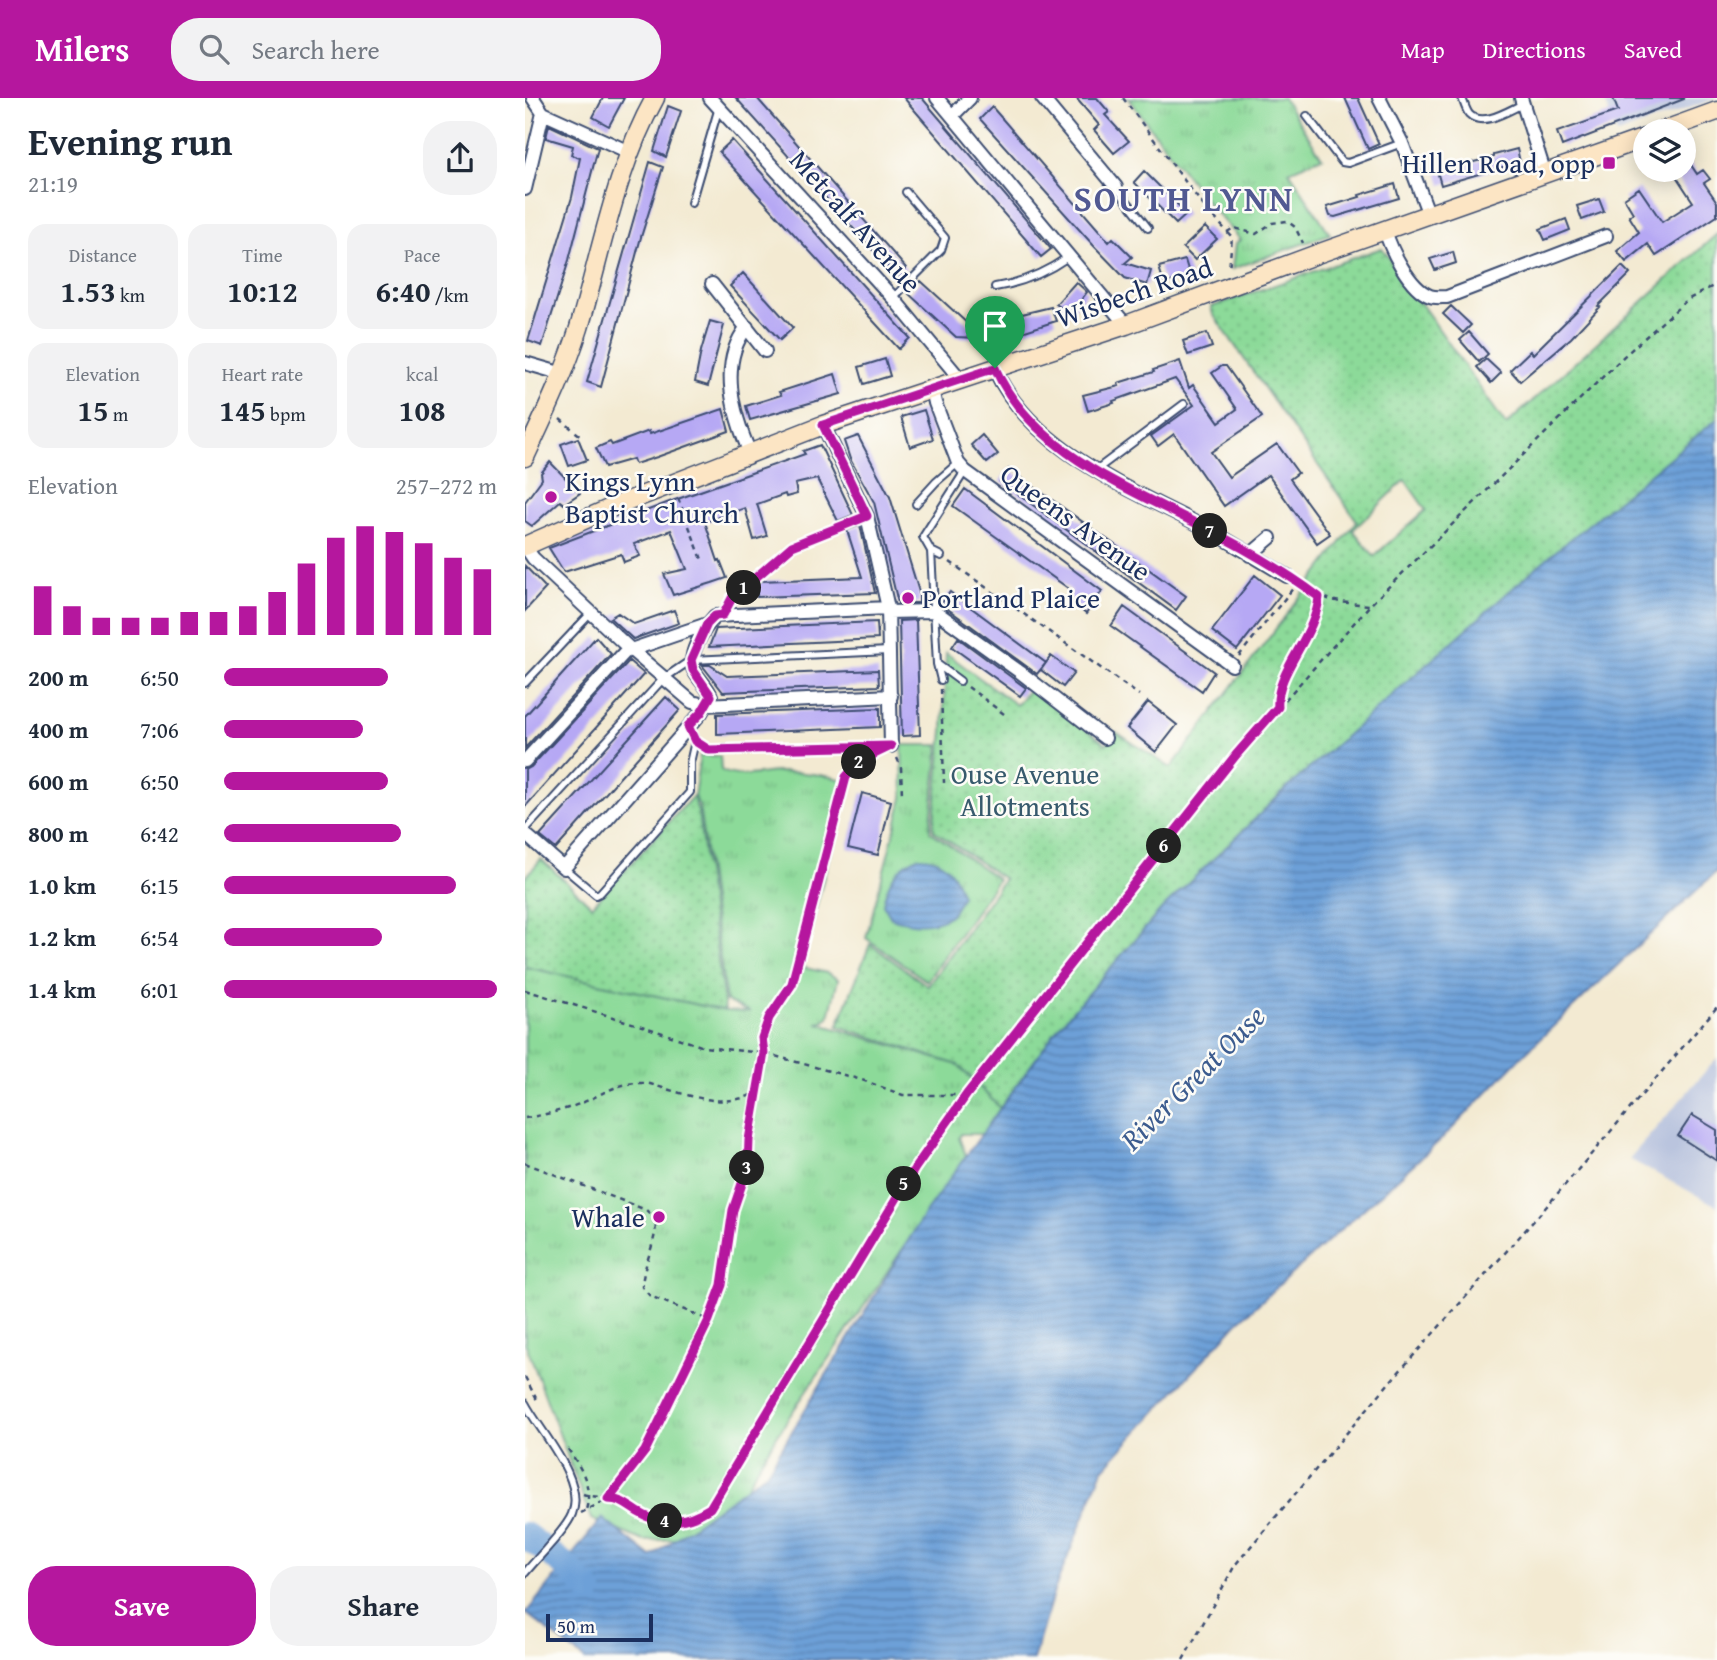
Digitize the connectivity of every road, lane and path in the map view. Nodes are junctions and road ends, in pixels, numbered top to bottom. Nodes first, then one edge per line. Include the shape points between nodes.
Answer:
1 (533, 98) edge
2 (655, 98) edge
3 (937, 98) edge
4 (970, 98) edge
5 (1042, 98) edge
6 (1123, 98) edge
7 (1379, 98) edge
8 (1462, 98) edge
9 (1522, 101) edge
10 (715, 102) edge
11 (1717, 111) edge
12 (543, 113) junction
13 (952, 116) junction
14 (1307, 116) dead end
15 (1695, 119) edge
16 (1633, 142) edge
17 (1402, 143) junction
18 (629, 152) junction
19 (1545, 174) junction
20 (1116, 187) joint
21 (525, 189) edge
22 (906, 192) dead end
23 (691, 202) dead end
24 (1429, 215) junction
25 (1148, 228) dead end
26 (1385, 230) junction
27 (1227, 232) junction
28 (1607, 236) dead end
29 (1305, 248) dead end
30 (1068, 257) junction
31 (1230, 273) dead end
32 (712, 284) dead end
33 (1717, 284) edge
34 (995, 288) dead end
35 (893, 298) junction
36 (1126, 324) junction
37 (747, 327) junction
38 (765, 351) dead end
39 (525, 363) edge
40 (995, 368) junction
41 (563, 374) junction
42 (961, 380) junction
43 (932, 389) junction
44 (1184, 404) dead end
45 (555, 415) dead end
46 (823, 425) junction
47 (582, 437) dead end
48 (750, 453) junction
49 (525, 457) edge
50 (961, 467) junction
51 (1094, 471) junction
52 (677, 495) dead end
53 (916, 504) dead end
54 (867, 516) junction
55 (1270, 538) dead end
56 (525, 546) edge
57 (931, 551) junction
58 (1250, 555) junction
59 (941, 556) joint
60 (703, 562) dead end
61 (1293, 579) junction
62 (1319, 597) junction
63 (1370, 605) junction
64 (888, 610) junction
65 (935, 611) junction
66 (591, 613) junction
67 (723, 615) junction
68 (707, 624) junction
69 (629, 649) junction
70 (889, 651) junction
71 (691, 660) junction
72 (937, 664) junction
73 (1232, 665) joint
74 (663, 679) junction
75 (941, 680) joint
76 (960, 681) joint
77 (525, 683) edge
78 (1139, 695) dead end
79 (891, 696) junction
80 (705, 705) junction
81 (1278, 707) junction
82 (1005, 715) dead end
83 (688, 726) junction
84 (1105, 738) dead end
85 (695, 741) junction
86 (891, 746) junction
87 (525, 761) edge
88 (944, 783) dead end
89 (902, 796) dead end
90 (525, 832) edge
91 (564, 868) junction
92 (525, 990) edge
93 (1717, 1007) edge
94 (764, 1053) junction
95 (757, 1092) junction
96 (967, 1094) junction
97 (525, 1118) edge
98 (525, 1163) edge
99 (709, 1320) junction
100 (525, 1403) edge
101 (575, 1491) junction
102 (608, 1499) junction
103 (585, 1512) dead end
104 (525, 1573) edge
105 (1183, 1660) edge

1 - 12 street
2 - 18 street
3 - 13 street
4 - 13 street
5 - 20 street
6 - 27 path
7 - 17 street
8 - 9 lane via 1477,119 1489,119
9 - 19 street
10 - 23 lane
10 - 35 street, Metcalf Avenue
11 - 15 street
12 - 18 street
12 - 21 street
13 - 30 street
14 - 17 lane via 1342,162
16 - 19 street, Wisbech Road
17 - 24 street
18 - 41 street
19 - 24 street, Wisbech Road
20 - 25 lane
22 - 35 lane via 946,238 941,250
24 - 26 street, Wisbech Road
26 - 28 street via 1394,255 1420,291 1436,298
26 - 36 street, Wisbech Road
27 - 29 path via 1234,228 1256,234 1272,223 1287,221
27 - 31 path via 1232,237
30 - 34 lane via 1048,271
30 - 36 street
32 - 37 street
33 - 63 path via 1662,320
35 - 42 street, Metcalf Avenue
36 - 40 street, Wisbech Road
37 - 38 street
37 - 48 street via 739,337 729,381
39 - 41 street
40 - 42 street, Wisbech Road
40 - 51 street via 1013,402
41 - 49 street
42 - 43 street, Wisbech Road
43 - 46 street, Wisbech Road
43 - 50 street, Queens Avenue
44 - 51 lane
45 - 47 path
46 - 48 street, Wisbech Road
46 - 54 street
48 - 56 street, Wisbech Road
50 - 53 lane via 936,482
50 - 57 lane via 923,537
50 - 73 street, Queens Avenue
51 - 58 street
52 - 60 path
54 - 64 street
54 - 67 lane via 792,546 732,598
55 - 58 street
56 - 66 street
57 - 59 lane
57 - 65 lane
58 - 61 street
59 - 78 path
61 - 62 path
61 - 73 path
62 - 63 path
62 - 81 path via 1314,622 1277,693
63 - 81 path
64 - 65 street
64 - 67 street
64 - 70 street
65 - 72 lane
65 - 84 street
66 - 69 street
66 - 77 lane
67 - 68 street
68 - 69 street
68 - 71 street
69 - 74 street
69 - 87 street
70 - 71 lane
70 - 79 street
71 - 74 lane
71 - 80 street via 710,692
72 - 75 lane
72 - 76 lane
74 - 80 street via 692,702
74 - 90 lane
75 - 88 path
76 - 82 path
79 - 80 street
79 - 86 street
80 - 83 street
81 - 96 path
83 - 85 lane
83 - 91 street
85 - 86 lane via 709,750
85 - 91 lane via 690,792 600,893 596,895
86 - 89 path via 901,767
86 - 94 path via 860,761 846,777 792,984 769,1018 762,1038
90 - 91 street
92 - 94 path via 704,1047
93 - 105 path via 1235,1565
94 - 95 path
94 - 96 path via 903,1095
95 - 97 path via 730,1101 708,1100 644,1083 618,1085 583,1102
95 - 99 path via 748,1166 733,1210 722,1285
96 - 102 path via 909,1176 710,1508 687,1520 660,1521
98 - 99 path via 646,1210 656,1219 656,1229 642,1287 650,1296
99 - 102 path via 645,1451
100 - 101 lane
101 - 102 path
101 - 104 lane via 572,1516
102 - 103 path

